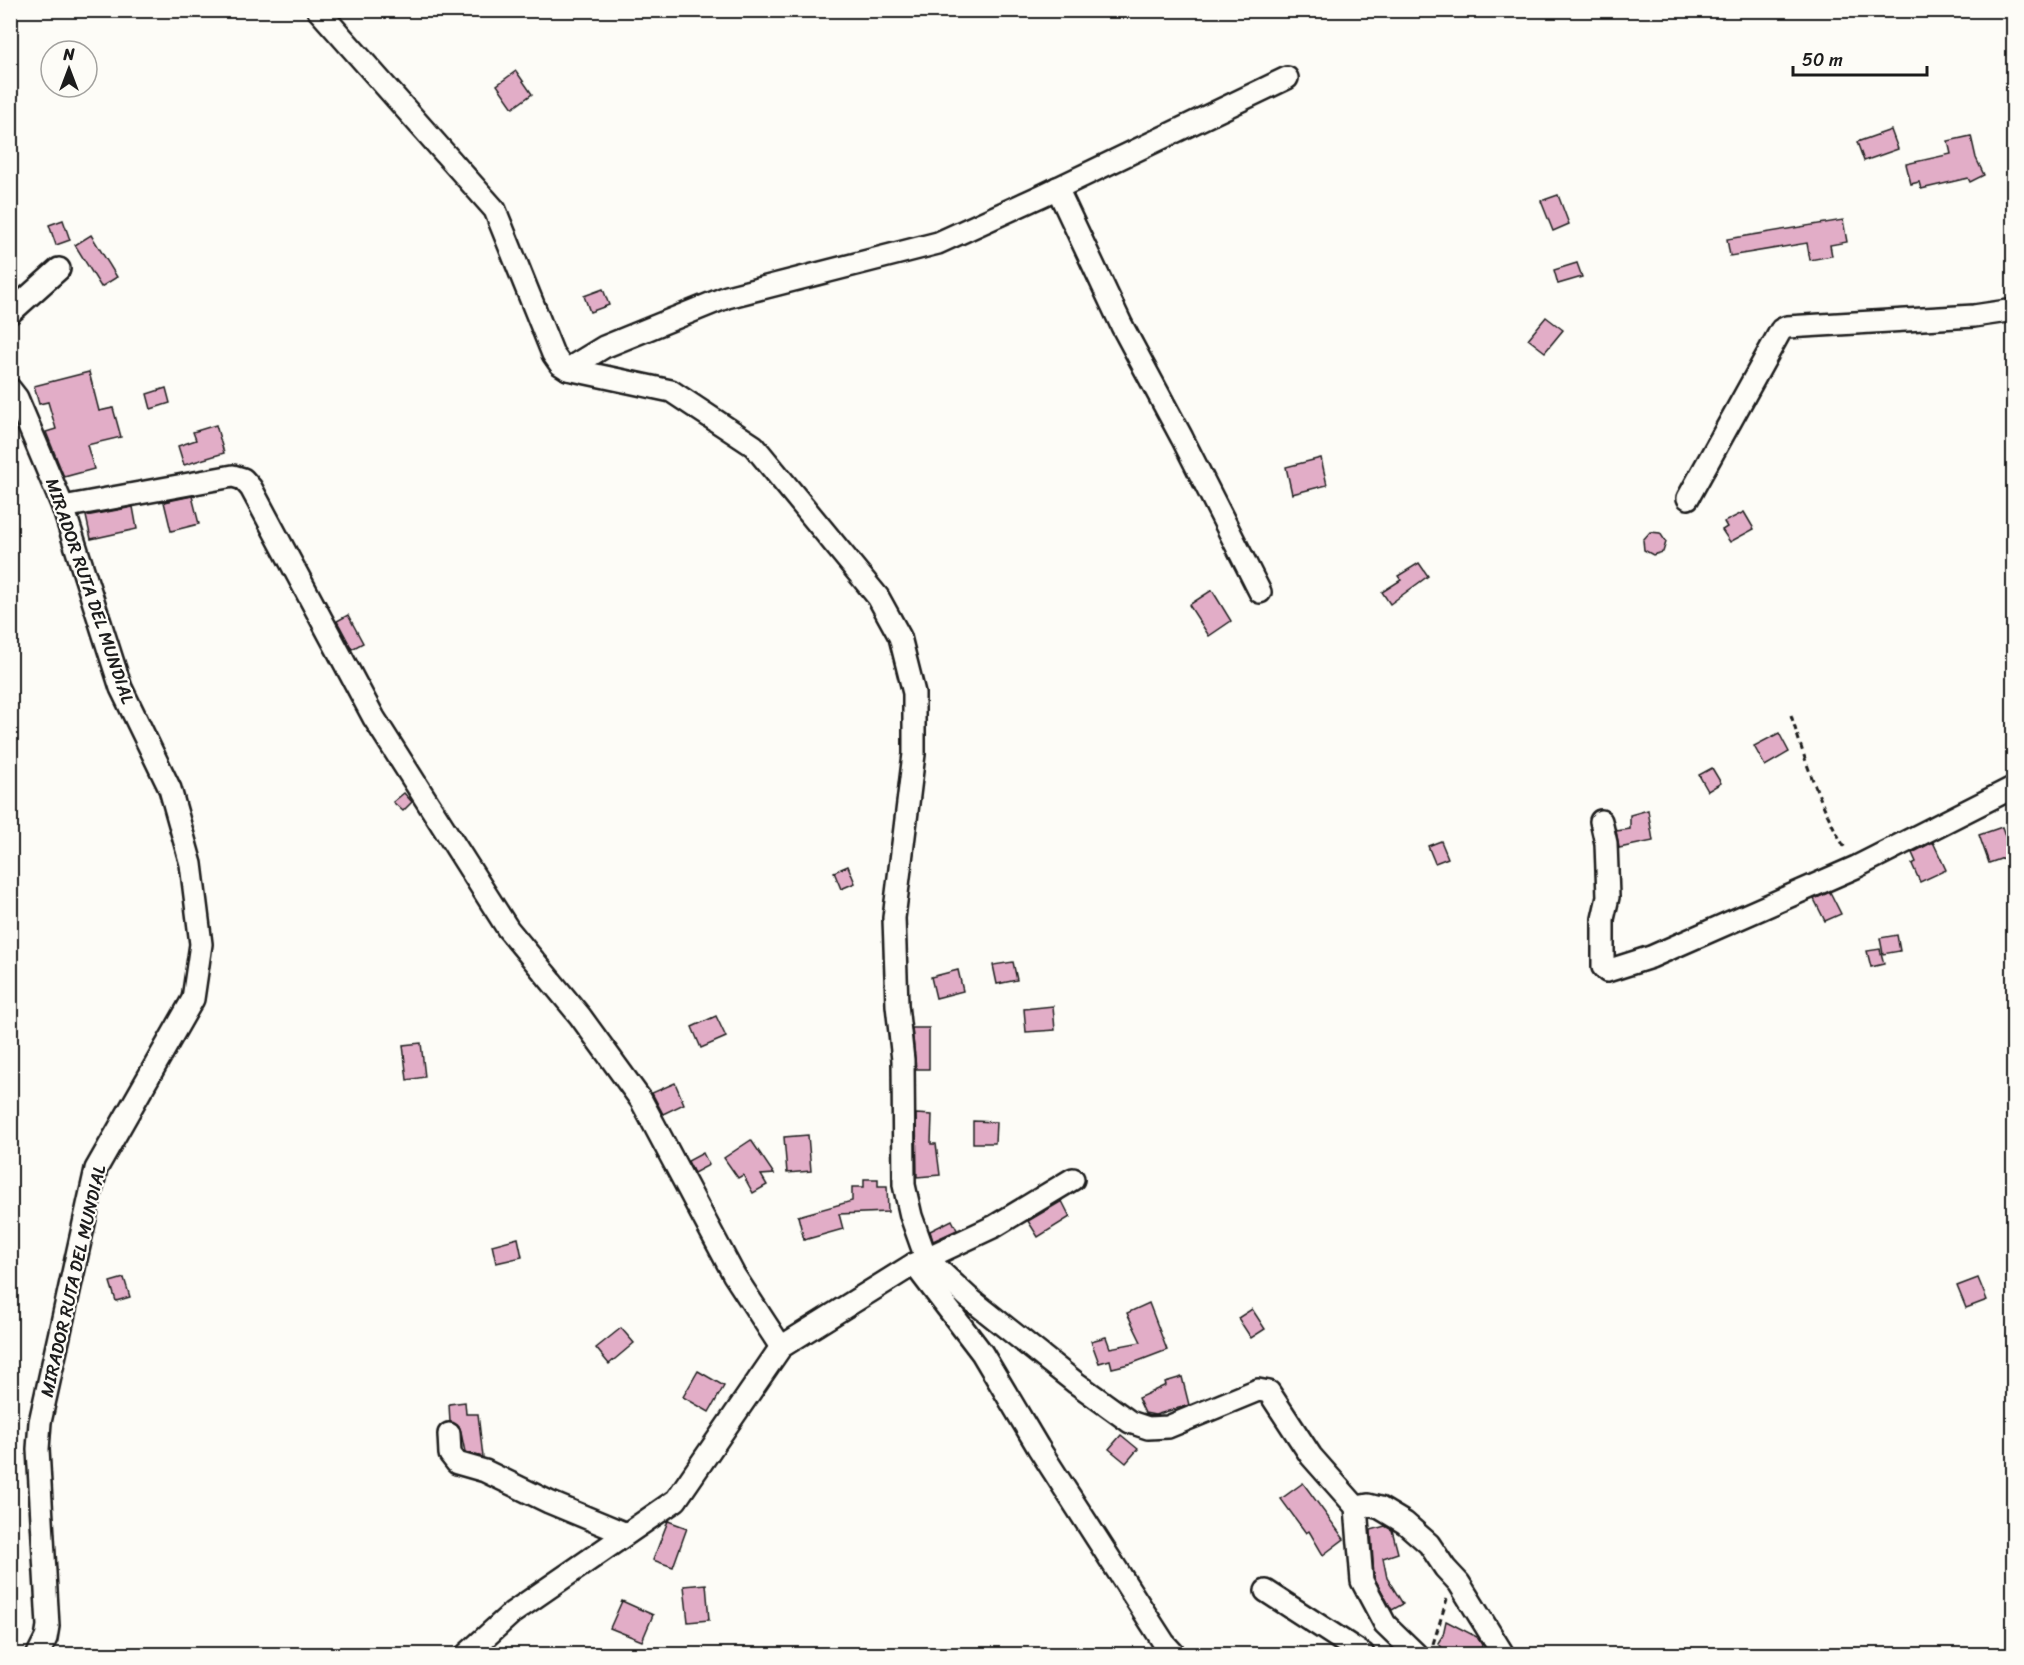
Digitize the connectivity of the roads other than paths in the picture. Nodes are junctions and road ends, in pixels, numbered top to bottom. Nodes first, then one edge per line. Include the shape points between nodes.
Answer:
1 (318, 10) edge
2 (1287, 78) dead end
3 (1057, 188) junction
4 (59, 269) dead end
5 (2013, 310) edge
6 (10, 313) edge
7 (568, 369) junction
8 (10, 389) edge
9 (1688, 498) dead end
10 (63, 507) junction
11 (1260, 592) dead end
12 (2013, 787) edge
13 (1601, 821) dead end
14 (1073, 1179) dead end
15 (920, 1261) junction
16 (781, 1347) junction
17 (449, 1434) dead end
18 (1356, 1508) junction
19 (626, 1534) junction
20 (1266, 1592) dead end
21 (38, 1654) edge
22 (467, 1654) edge
23 (1174, 1654) edge
24 (1363, 1654) edge
25 (1416, 1654) edge
26 (1503, 1654) edge

1 - 7 street via 495,210 553,354
2 - 3 street
3 - 7 street via 938,243 727,297 604,347
3 - 11 street via 1122,326
4 - 6 street
5 - 9 street via 1781,330
7 - 15 street via 671,391 754,446 878,597 900,636 914,693 914,754 894,918 903,1060 904,1185
8 - 10 street, MIRADOR RUTA DEL MUNDIAL
10 - 16 street via 233,476 243,479 374,718 508,929 580,1016 641,1100 734,1275
10 - 21 street, MIRADOR RUTA DEL MUNDIAL via 121,688 170,789 191,864 201,944 193,999 96,1169 40,1422 38,1449 48,1626
12 - 13 street via 1856,867 1650,957 1607,971 1604,919 1608,897
14 - 15 street via 995,1226
15 - 16 street
15 - 18 street via 1130,1422 1148,1428 1168,1427 1258,1390 1269,1392 1311,1456
15 - 23 street
16 - 19 street via 676,1500
17 - 19 street via 450,1454 457,1463 485,1471
18 - 25 street via 1362,1581 1385,1624
18 - 26 street via 1380,1508 1405,1522 1429,1544 1459,1583
19 - 22 street via 512,1613
20 - 24 street

